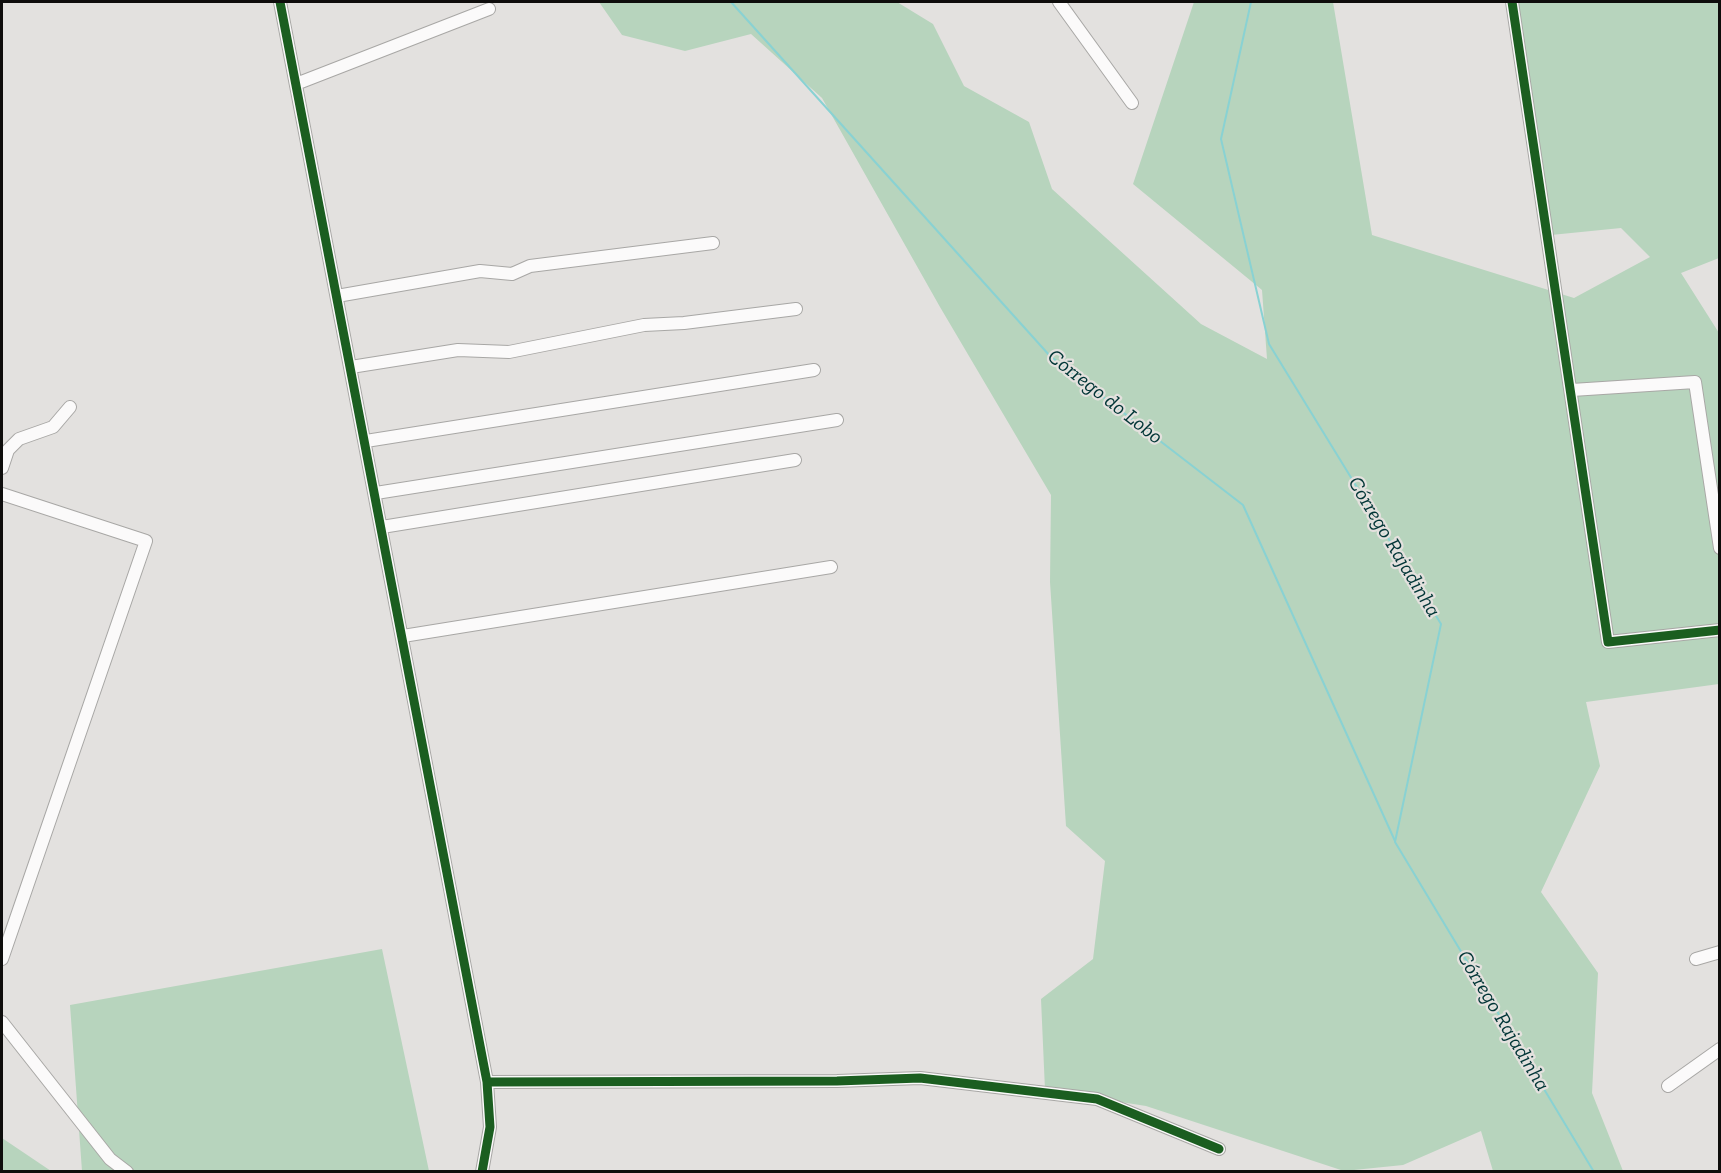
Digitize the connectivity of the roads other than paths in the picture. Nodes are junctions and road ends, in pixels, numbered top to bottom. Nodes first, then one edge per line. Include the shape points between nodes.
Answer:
1 (280, 2) edge
2 (1059, 2) edge
3 (1512, 2) edge
4 (489, 9) dead end
5 (296, 84) junction
6 (1132, 103) dead end
7 (713, 243) dead end
8 (337, 296) junction
9 (796, 309) dead end
10 (351, 367) junction
11 (814, 370) dead end
12 (1572, 390) junction
13 (70, 407) dead end
14 (837, 420) dead end
15 (366, 441) junction
16 (795, 460) dead end
17 (2, 468) edge
18 (376, 493) junction
19 (2, 495) edge
20 (382, 527) junction
21 (1719, 548) edge
22 (831, 567) dead end
23 (1719, 630) edge
24 (403, 636) junction
25 (1719, 952) edge
26 (2, 959) edge
27 (1696, 959) dead end
28 (2, 1022) edge
29 (1719, 1049) edge
30 (487, 1082) junction
31 (1668, 1086) dead end
32 (1219, 1149) dead end
33 (127, 1172) edge
34 (482, 1172) edge

1 - 5 street
2 - 6 street
3 - 12 street
4 - 5 street
5 - 8 street
7 - 8 street via 530,266 512,274 480,271
8 - 10 street
9 - 10 street via 644,325 509,352 458,350
10 - 15 street
11 - 15 street
12 - 21 street via 1695,382
12 - 23 street via 1608,642
13 - 17 street via 53,427 20,439 8,450
14 - 18 street
15 - 18 street
16 - 20 street
18 - 20 street
19 - 26 street via 146,541
20 - 24 street
22 - 24 street
24 - 30 street
25 - 27 street
28 - 33 street via 110,1159
29 - 31 street
30 - 32 street via 920,1078 1097,1099
30 - 34 street via 490,1127

